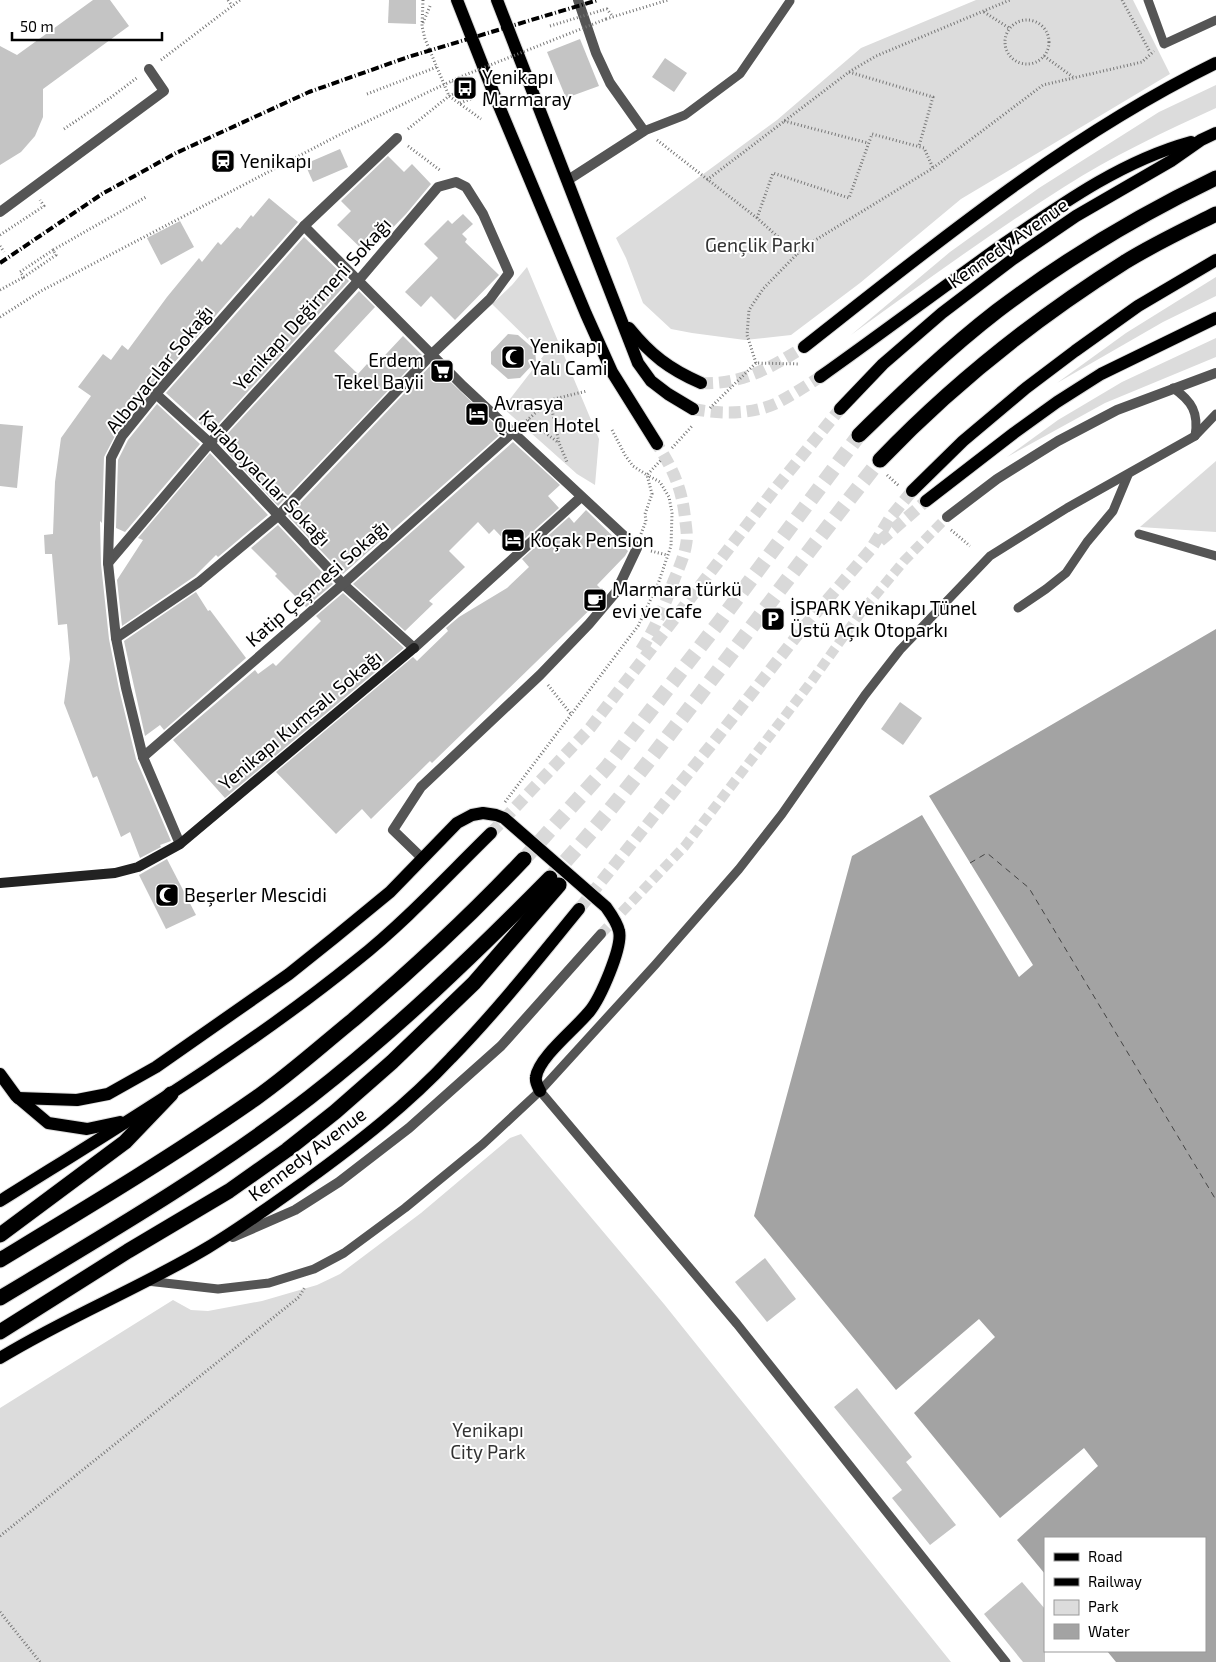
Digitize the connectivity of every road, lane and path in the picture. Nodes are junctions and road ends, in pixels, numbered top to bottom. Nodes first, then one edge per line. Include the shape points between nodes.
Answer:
1 (228, 0) edge
2 (240, 0) edge
3 (423, 0) edge
4 (457, 0) edge
5 (497, 0) edge
6 (578, 0) edge
7 (668, 0) edge
8 (1010, 0) edge
9 (1122, 0) edge
10 (1148, 0) edge
11 (790, 1) edge
12 (232, 6) junction
13 (430, 6) dead end
14 (984, 12) junction
15 (613, 17) junction
16 (1216, 20) edge
17 (422, 26) junction
18 (550, 26) dead end
19 (1009, 28) junction
20 (1164, 44) junction
21 (1150, 52) junction
22 (1044, 56) junction
23 (1216, 63) edge
24 (437, 67) junction
25 (149, 69) junction
26 (849, 72) junction
27 (1073, 77) junction
28 (452, 80) junction
29 (367, 94) dead end
30 (449, 96) junction
31 (473, 98) dead end
32 (459, 103) junction
33 (481, 119) dead end
34 (784, 120) junction
35 (64, 129) dead end
36 (644, 131) junction
37 (1216, 133) edge
38 (397, 138) junction
39 (1201, 140) junction
40 (868, 144) junction
41 (919, 146) junction
42 (934, 168) junction
43 (1216, 178) edge
44 (568, 180) junction
45 (707, 180) junction
46 (456, 182) junction
47 (146, 197) dead end
48 (0, 212) edge
49 (1216, 214) edge
50 (757, 218) junction
51 (304, 226) junction
52 (0, 246) edge
53 (4, 252) dead end
54 (797, 254) junction
55 (1216, 260) edge
56 (358, 281) junction
57 (0, 290) edge
58 (0, 317) edge
59 (622, 318) junction
60 (1216, 318) edge
61 (804, 347) tunnel mouth
62 (432, 354) junction
63 (756, 363) junction
64 (805, 364) dead end
65 (1216, 373) edge
66 (820, 377) tunnel mouth
67 (701, 383) tunnel mouth
68 (1173, 388) junction
69 (586, 391) dead end
70 (156, 394) junction
71 (550, 400) junction
72 (693, 409) tunnel mouth
73 (708, 409) dead end
74 (840, 409) tunnel mouth
75 (1216, 414) edge
76 (528, 420) junction
77 (696, 422) dead end
78 (612, 430) dead end
79 (512, 433) junction
80 (859, 435) tunnel mouth
81 (1195, 436) junction
82 (210, 443) junction
83 (560, 443) junction
84 (657, 444) tunnel mouth
85 (672, 449) dead end
86 (665, 455) dead end
87 (881, 464) joint
88 (570, 470) dead end
89 (1128, 474) junction
90 (647, 475) junction
91 (907, 489) joint
92 (581, 497) junction
93 (926, 501) tunnel mouth
94 (278, 516) junction
95 (946, 521) joint
96 (1139, 534) dead end
97 (970, 546) dead end
98 (637, 548) junction
99 (1216, 556) edge
100 (108, 563) junction
101 (343, 584) junction
102 (1018, 608) dead end
103 (116, 638) junction
104 (414, 648) junction
105 (540, 675) junction
106 (571, 714) junction
107 (142, 757) junction
108 (496, 815) junction
109 (491, 833) tunnel mouth
110 (180, 844) junction
111 (422, 858) junction
112 (524, 859) tunnel mouth
113 (0, 883) edge
114 (579, 909) tunnel mouth
115 (601, 934) tunnel mouth
116 (0, 1074) edge
117 (540, 1092) junction
118 (171, 1094) junction
119 (18, 1098) junction
120 (129, 1120) junction
121 (0, 1201) edge
122 (0, 1235) edge
123 (207, 1248) junction
124 (0, 1260) edge
125 (314, 1269) junction
126 (145, 1281) junction
127 (0, 1298) edge
128 (0, 1332) edge
129 (0, 1358) edge
130 (0, 1536) edge
131 (0, 1612) edge
132 (40, 1662) edge
133 (1006, 1662) edge

1 - 12 path
2 - 12 path
3 - 17 path
4 - 84 main road via 612,372
5 - 44 main road
6 - 36 street via 610,83
7 - 15 path
8 - 14 path
9 - 21 path
10 - 20 lane
11 - 36 lane via 740,74 685,115
12 - 25 path
13 - 17 path
14 - 19 path
14 - 26 path via 876,56
15 - 18 path, bridge via 607,9
15 - 28 path, bridge
16 - 20 lane
17 - 24 path
19 - 22 path via 1004,41 1012,59 1032,64
19 - 22 path via 1022,19 1030,19 1044,27 1049,41
20 - 21 path
21 - 27 path via 1142,62
22 - 27 path
23 - 61 main road via 1122,114 1050,160 969,218
24 - 29 path
24 - 30 path
25 - 35 path
25 - 48 street via 164,91
26 - 34 path
26 - 41 path via 933,97
27 - 42 path via 1043,85
28 - 30 path via 458,92
28 - 58 path, bridge via 337,136 50,286
30 - 32 path
30 - 38 path
31 - 32 path
32 - 33 path
34 - 40 path
34 - 45 path
36 - 44 street
36 - 45 path
37 - 39 main road, Kennedy Avenue
38 - 46 path
38 - 51 street, Alboyacılar Sokağı
39 - 66 main road via 1138,161 1051,211
39 - 74 main road, Kennedy Avenue via 1076,216 1013,259 942,313 883,364
40 - 41 path via 872,134
40 - 50 path via 849,198 773,173
41 - 42 path via 924,148
42 - 54 path
43 - 80 highway via 1063,264 997,311 945,354
44 - 59 main road
45 - 50 path
46 - 56 street, Yenikapı Değirmeni Sokağı via 438,187
46 - 62 street via 466,187 483,214 508,273 490,299
47 - 57 path via 53,250 20,272 24,276
49 - 87 highway via 1126,261 1056,308 966,377 909,429
50 - 54 path
51 - 56 street
51 - 70 street, Alboyacılar Sokağı
52 - 53 path
54 - 63 path via 763,289 749,310 747,335
55 - 91 main road via 1138,306 1075,351 1026,388
56 - 62 street
56 - 82 street, Yenikapı Değirmeni Sokağı
59 - 67 main road via 640,342 661,361 679,374
59 - 72 main road via 638,362 651,381
60 - 93 main road via 1101,374 1021,428
62 - 79 street
62 - 94 street
63 - 64 path
63 - 73 path
65 - 68 street
68 - 81 lane via 1187,400 1194,412 1198,422
68 - 95 street via 1117,410 1058,441 998,478
69 - 71 path
70 - 82 street, Karaboyacılar Sokağı
70 - 100 street, Alboyacılar Sokağı via 122,436 111,458
71 - 76 path
71 - 83 path
75 - 81 lane
76 - 79 path
76 - 83 path
77 - 85 path
78 - 90 path via 625,456
79 - 92 street
79 - 101 street, Katip Çeşmesi Sokağı
81 - 89 lane
82 - 94 street, Karaboyacılar Sokağı
82 - 100 street, Yenikapı Değirmeni Sokağı
83 - 88 path
86 - 90 path
87 - 91 path
89 - 102 lane via 1113,511 1066,572
89 - 117 lane via 990,556 949,597 900,650 739,869
90 - 98 path via 652,494
90 - 106 path via 660,482 669,497 672,513 670,546 658,584 638,626
92 - 98 street
92 - 104 street, Yenikapı Kumsalı Sokağı
94 - 101 street, Karaboyacılar Sokağı
94 - 103 street via 199,582
95 - 97 path
96 - 99 lane
98 - 105 street via 616,592
100 - 103 street, Alboyacılar Sokağı
101 - 104 street, Karaboyacılar Sokağı
101 - 107 street, Katip Çeşmesi Sokağı
103 - 107 street, Alboyacılar Sokağı
104 - 110 street, Yenikapı Kumsalı Sokağı
105 - 106 path
105 - 111 street via 421,787 392,830
106 - 108 path
107 - 110 street, Alboyacılar Sokağı
108 - 111 main road via 483,812 457,823
108 - 117 main road via 504,818 606,907 620,932 616,956 590,1011 546,1057 536,1075
109 - 118 main road via 357,960
110 - 113 street, Yenikapı Kumsalı Sokağı via 138,867 115,873
111 - 119 main road via 390,892 297,968 156,1067 108,1094 77,1100
112 - 124 highway via 422,961 258,1096 144,1173
114 - 123 main road, Kennedy Avenue via 525,976 419,1090 336,1159
115 - 123 street via 501,1046 409,1128 339,1182 295,1210
116 - 119 main road
117 - 125 lane via 405,1208 344,1253
117 - 133 lane via 737,1324
118 - 120 main road
118 - 122 highway via 125,1142
119 - 120 main road via 48,1123 87,1129
120 - 121 main road
123 - 126 main road, Kennedy Avenue
125 - 126 lane via 269,1283 218,1289
125 - 130 path via 299,1298
126 - 129 main road, Kennedy Avenue via 68,1319
127 - 128 highway via 208,1170 309,1097 412,1012 555,881 467,990 335,1112 229,1191
131 - 132 path

